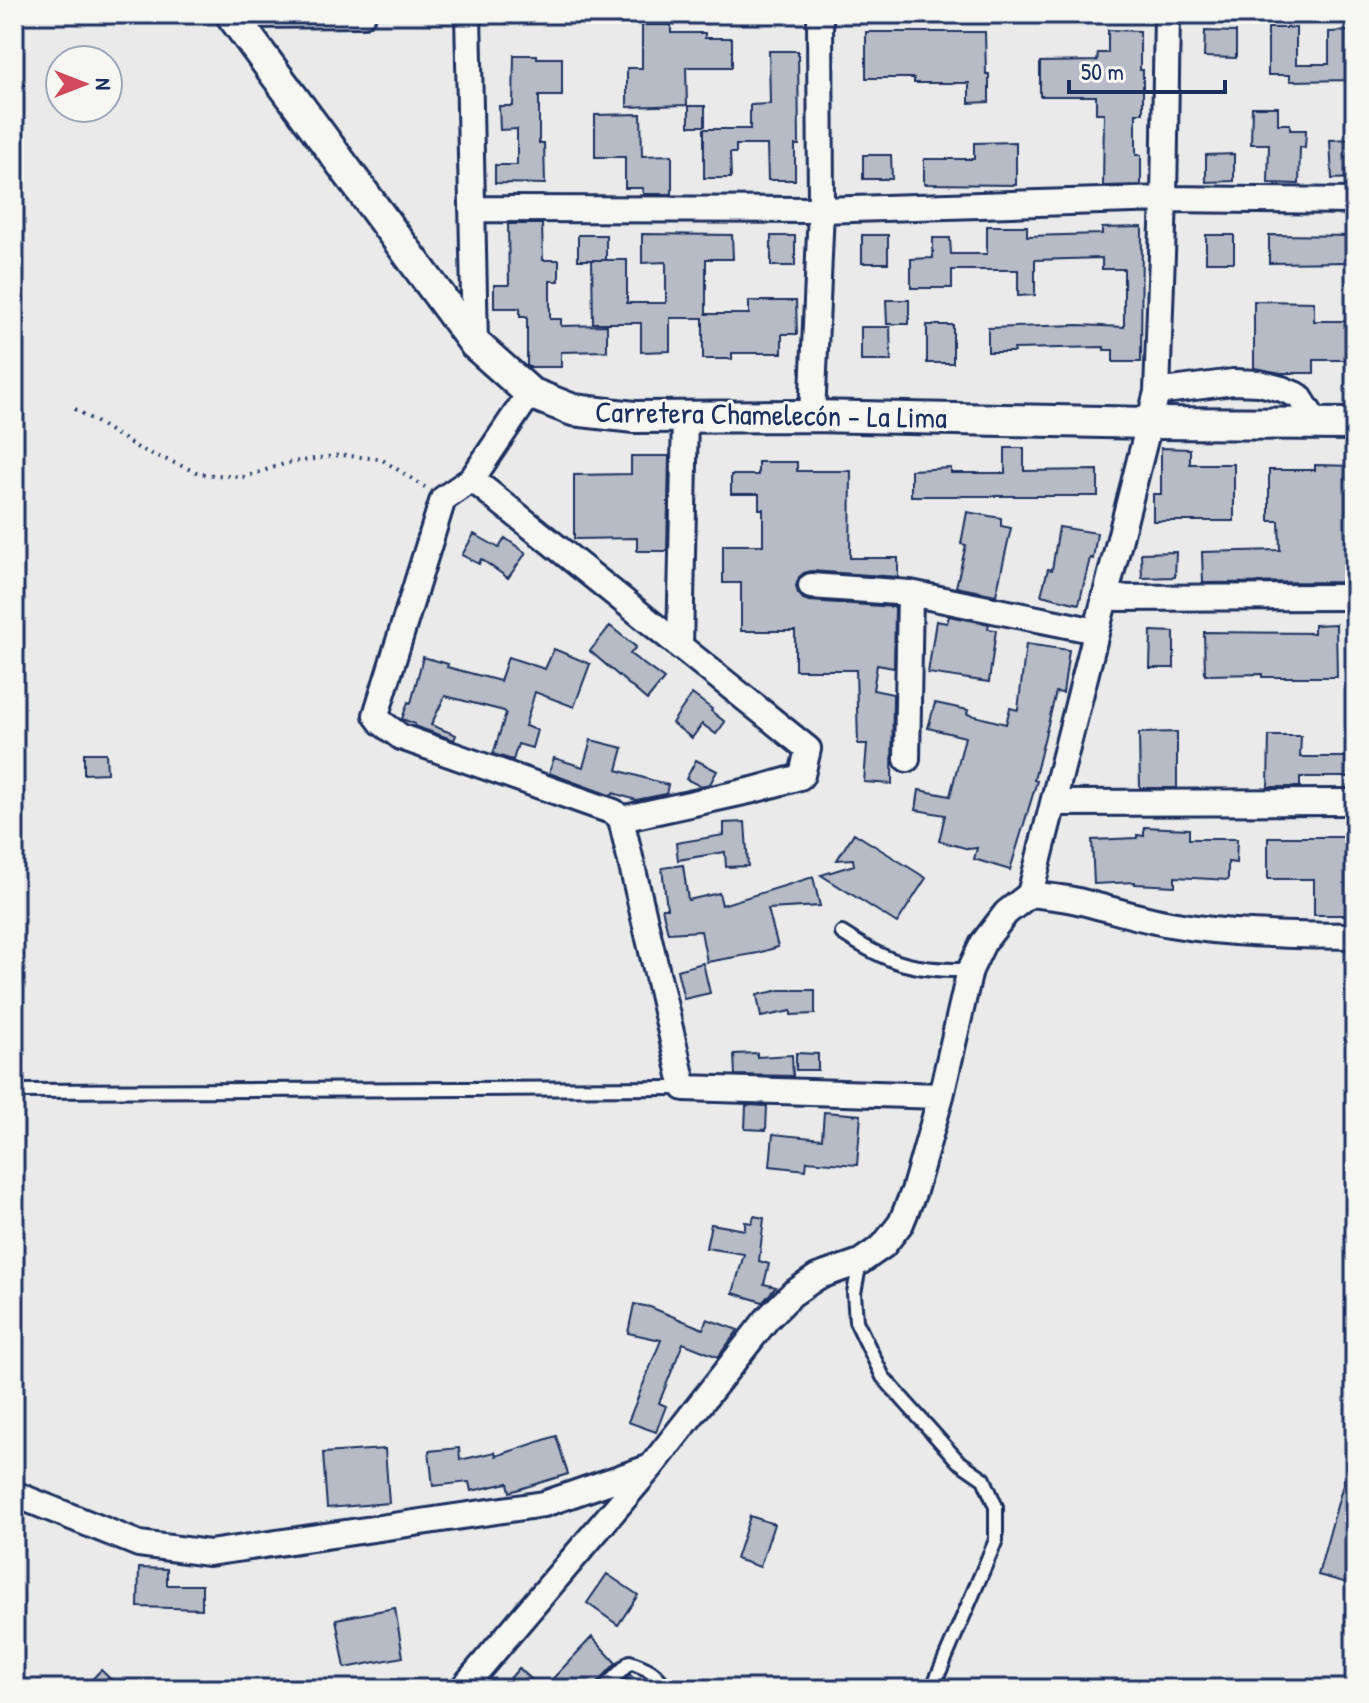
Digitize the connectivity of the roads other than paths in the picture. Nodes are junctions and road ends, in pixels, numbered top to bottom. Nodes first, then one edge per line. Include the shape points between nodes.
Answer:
1 (337, 14) edge
2 (363, 14) edge
3 (468, 14) edge
4 (820, 14) edge
5 (1167, 14) edge
6 (231, 15) edge
7 (1164, 199) junction
8 (1355, 201) edge
9 (472, 209) junction
10 (821, 210) junction
11 (475, 344) junction
12 (1157, 392) junction
13 (530, 393) junction
14 (812, 416) junction
15 (685, 417) junction
16 (1149, 423) junction
17 (1316, 423) junction
18 (1355, 424) edge
19 (472, 479) junction
20 (811, 586) dead end
21 (910, 593) junction
22 (1355, 597) edge
23 (1104, 598) junction
24 (1096, 631) junction
25 (680, 647) junction
26 (907, 759) dead end
27 (1355, 802) edge
28 (1053, 803) junction
29 (621, 819) junction
30 (1030, 894) junction
31 (842, 933) dead end
32 (1355, 936) edge
33 (970, 970) junction
34 (684, 1088) junction
35 (14, 1091) edge
36 (941, 1096) junction
37 (860, 1262) junction
38 (650, 1468) junction
39 (14, 1494) edge
40 (462, 1689) edge
41 (603, 1689) edge
42 (666, 1689) edge
43 (932, 1689) edge

1 - 2 street
1 - 6 street
3 - 9 street
4 - 10 street
5 - 7 street
6 - 11 street, Carretera Chamelecón - La Lima
7 - 8 street
7 - 10 street
7 - 12 street
9 - 10 street
9 - 11 street
10 - 14 street
11 - 13 street, Carretera Chamelecón - La Lima
12 - 16 street
12 - 17 street via 1259,383 1299,396
13 - 15 street, Carretera Chamelecón - La Lima via 573,410
13 - 19 street
14 - 15 street, Carretera Chamelecón - La Lima
14 - 16 street, Carretera Chamelecón - La Lima
15 - 25 street
16 - 17 street, Carretera Chamelecón - La Lima
16 - 23 street
17 - 18 street, Carretera Chamelecón - La Lima
19 - 25 street
19 - 29 street via 443,499 376,715 401,737 614,812
20 - 21 street
21 - 24 street
21 - 26 street
22 - 23 street
23 - 24 street
24 - 28 street
25 - 29 street via 808,749 802,775
27 - 28 street
28 - 30 street
29 - 34 street
30 - 32 street via 1218,931
30 - 33 street via 1006,913
31 - 33 lane via 902,965
33 - 36 street
34 - 35 lane
34 - 36 street
36 - 37 street via 901,1223 883,1246
37 - 38 street via 817,1277 792,1294
37 - 43 lane via 856,1321 883,1377 958,1461 984,1479 996,1507 996,1540
38 - 39 street via 544,1504 209,1553 139,1544
38 - 40 street
41 - 42 lane via 630,1662 659,1677

